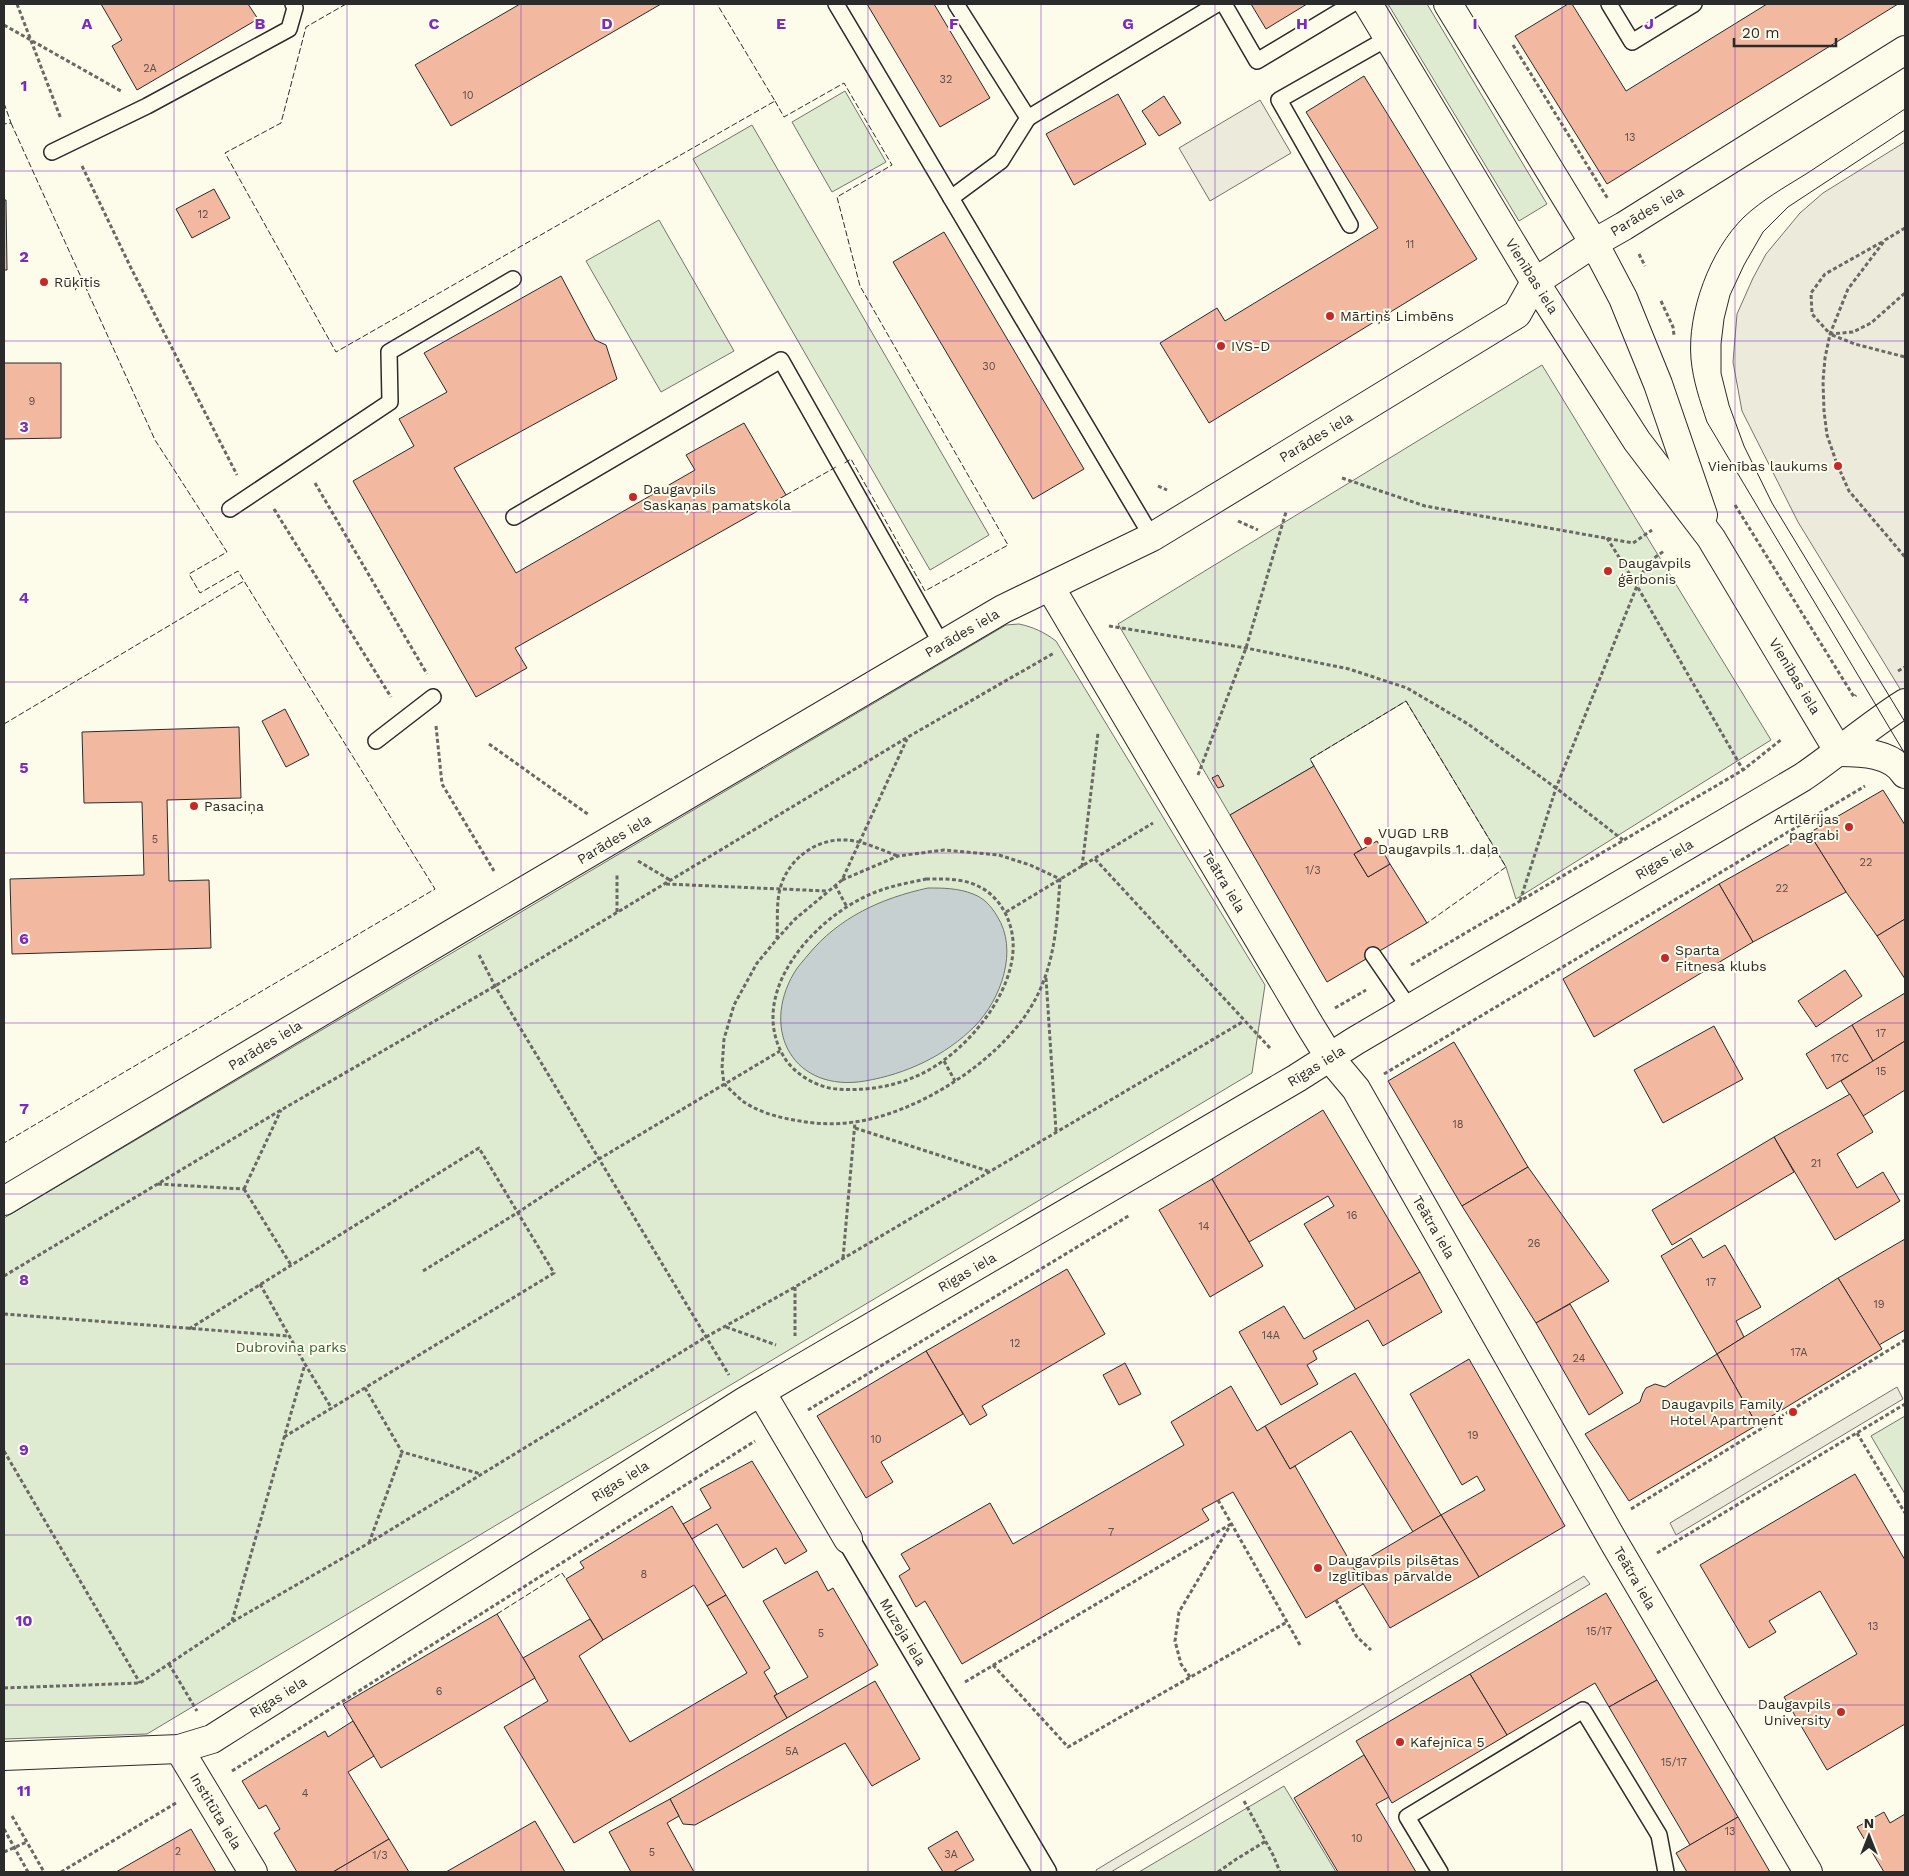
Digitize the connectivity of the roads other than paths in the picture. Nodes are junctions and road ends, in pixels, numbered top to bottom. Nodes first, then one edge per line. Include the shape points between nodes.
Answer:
1 (293, 4) edge
2 (836, 4) edge
3 (956, 4) edge
4 (1217, 4) edge
5 (1224, 4) edge
6 (1352, 4) edge
7 (1368, 4) edge
8 (1448, 4) edge
9 (1609, 4) edge
10 (1694, 4) edge
11 (1388, 38) junction
12 (1905, 50) edge
13 (1028, 118) junction
14 (52, 152) dead end
15 (951, 198) junction
16 (1350, 225) dead end
17 (1594, 243) junction
18 (513, 279) dead end
19 (1535, 282) junction
20 (230, 509) dead end
21 (514, 517) dead end
22 (1152, 536) junction
23 (1711, 538) junction
24 (1050, 587) junction
25 (942, 645) junction
26 (433, 697) road end
27 (1905, 703) edge
28 (376, 741) dead end
29 (1839, 752) junction
30 (1903, 770) edge
31 (1373, 955) dead end
32 (1410, 1009) junction
33 (1330, 1058) junction
34 (4, 1201) edge
35 (753, 1397) junction
36 (848, 1539) joint
37 (179, 1749) junction
38 (4, 1756) edge
39 (253, 1872) edge
40 (1045, 1872) edge
41 (1440, 1872) edge
42 (1666, 1872) edge
43 (1808, 1872) edge

1 - 14 lane via 296,8 289,29 147,106
2 - 15 lane
3 - 13 lane
4 - 13 lane
5 - 6 lane via 1257,61
7 - 11 street, Vienības iela
8 - 17 street, Vienības iela
9 - 10 lane via 1632,42
11 - 16 lane via 1278,100
11 - 19 street, Vienības iela
12 - 17 street, Parādes iela
13 - 15 lane via 1001,161
15 - 22 lane
17 - 19 street, Parādes iela
17 - 23 street, Vienības iela via 1623,298 1651,367
18 - 20 lane via 389,352 390,402
19 - 22 street, Parādes iela via 1517,314
19 - 23 street, Vienības iela via 1638,441
21 - 25 lane via 781,360
22 - 24 street, Parādes iela
23 - 29 street, Vienības iela
24 - 25 street, Parādes iela
24 - 33 street, Teātra iela
25 - 34 street, Parādes iela
26 - 28 lane
27 - 29 street, Rīgas iela
29 - 30 street via 1870,753
29 - 32 street, Rīgas iela via 1803,777
31 - 32 lane
32 - 33 street, Rīgas iela
33 - 35 street, Rīgas iela
33 - 43 street, Teātra iela via 1356,1089 1615,1544
35 - 36 street, Muzeja iela via 780,1425
35 - 37 street, Rīgas iela via 212,1739
36 - 40 street, Muzeja iela
37 - 38 street, Rīgas iela
37 - 39 street, Institūta iela
41 - 42 lane via 1407,1817 1583,1710 1659,1834

